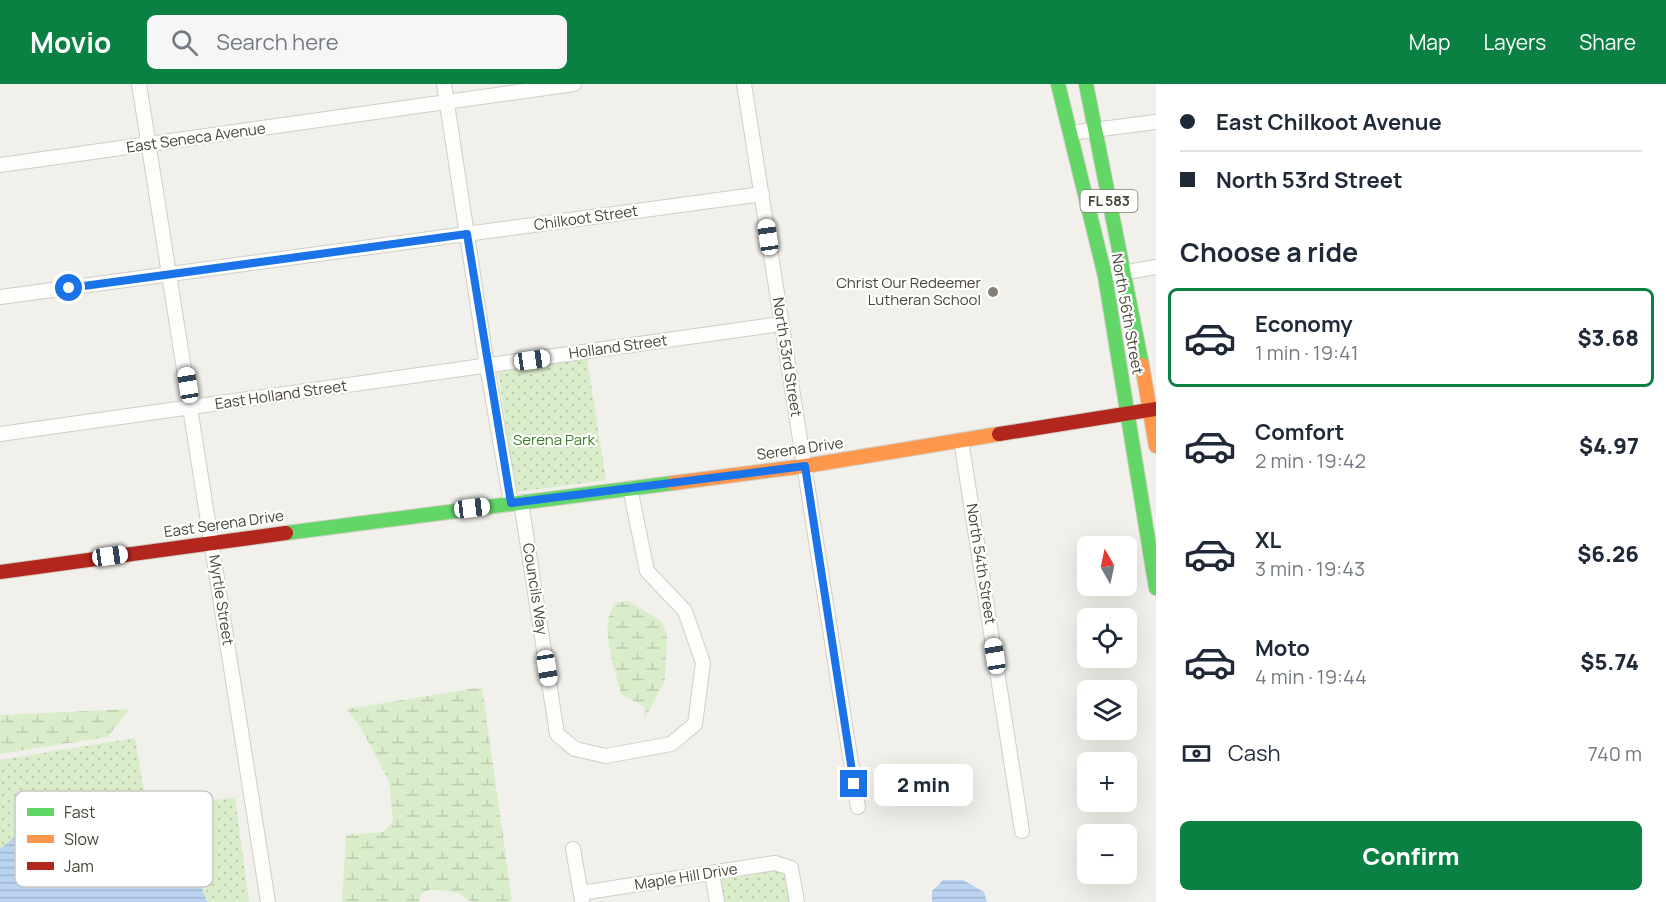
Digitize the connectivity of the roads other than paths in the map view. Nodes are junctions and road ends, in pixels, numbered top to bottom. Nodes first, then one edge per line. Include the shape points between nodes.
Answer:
1 (139, 84) edge
2 (444, 84) edge
3 (574, 84) edge
4 (744, 84) edge
5 (1058, 84) edge
6 (1086, 84) edge
7 (447, 103) junction
8 (1156, 122) edge
9 (1095, 130) junction
10 (1070, 133) junction
11 (149, 144) junction
12 (0, 165) edge
13 (762, 194) junction
14 (467, 234) junction
15 (1156, 267) edge
16 (1124, 272) junction
17 (170, 274) junction
18 (1105, 276) junction
19 (0, 297) edge
20 (781, 324) junction
21 (488, 366) junction
22 (419, 376) joint
23 (192, 407) junction
24 (1153, 410) edge
25 (1128, 414) junction
26 (0, 434) edge
27 (961, 440) junction
28 (1156, 446) edge
29 (805, 466) junction
30 (630, 488) junction
31 (516, 503) junction
32 (453, 510) joint
33 (213, 542) junction
34 (0, 572) edge
35 (1156, 588) edge
36 (858, 807) dead end
37 (1022, 831) dead end
38 (573, 849) dead end
39 (712, 873) junction
40 (582, 897) edge
41 (268, 902) edge
42 (717, 902) edge
43 (797, 902) edge

1 - 11 street, Myrtle Street
2 - 7 street, Councils Way
3 - 7 street, East Seneca Avenue
4 - 13 street, North 53rd Street
5 - 10 street, North 56th Street / FL 583
6 - 9 street, North 56th Street / FL 583
7 - 11 street, East Seneca Avenue
7 - 14 street, Councils Way
8 - 9 street
9 - 10 street
9 - 16 street, North 56th Street / FL 583
10 - 18 street, North 56th Street / FL 583
11 - 12 street, East Seneca Avenue
11 - 17 street, Myrtle Street
13 - 14 street, Chilkoot Street
13 - 20 street, North 53rd Street
14 - 17 street, Chilkoot Street
14 - 21 street, Councils Way
15 - 16 street
16 - 18 street
16 - 24 street, North 56th Street / FL 583
17 - 19 street, Chilkoot Street
17 - 23 street, Myrtle Street
18 - 25 street, North 56th Street / FL 583
20 - 21 street, Holland Street
20 - 29 street, North 53rd Street
21 - 22 street, Holland Street
21 - 31 street, Councils Way
22 - 23 street, East Holland Street
23 - 26 street, East Holland Street
23 - 33 street, Myrtle Street
24 - 25 street, Serena Drive
24 - 28 street, North 56th Street / FL 583
25 - 27 street, Serena Drive
25 - 35 street, North 56th Street / FL 583
27 - 29 street, Serena Drive
27 - 37 street, North 54th Street
29 - 30 street, Serena Drive
29 - 36 street, North 53rd Street
30 - 31 street, Serena Drive
30 - 31 street, Councils Way via 647,572 685,611 703,663 695,724 671,744 606,756 575,749 557,734
31 - 32 street, Serena Drive
32 - 33 street, East Serena Drive
33 - 34 street, East Serena Drive
33 - 41 street, Myrtle Street
38 - 40 street
39 - 40 street, Maple Hill Drive
39 - 42 street
39 - 43 street, Maple Hill Drive via 775,863 791,868

